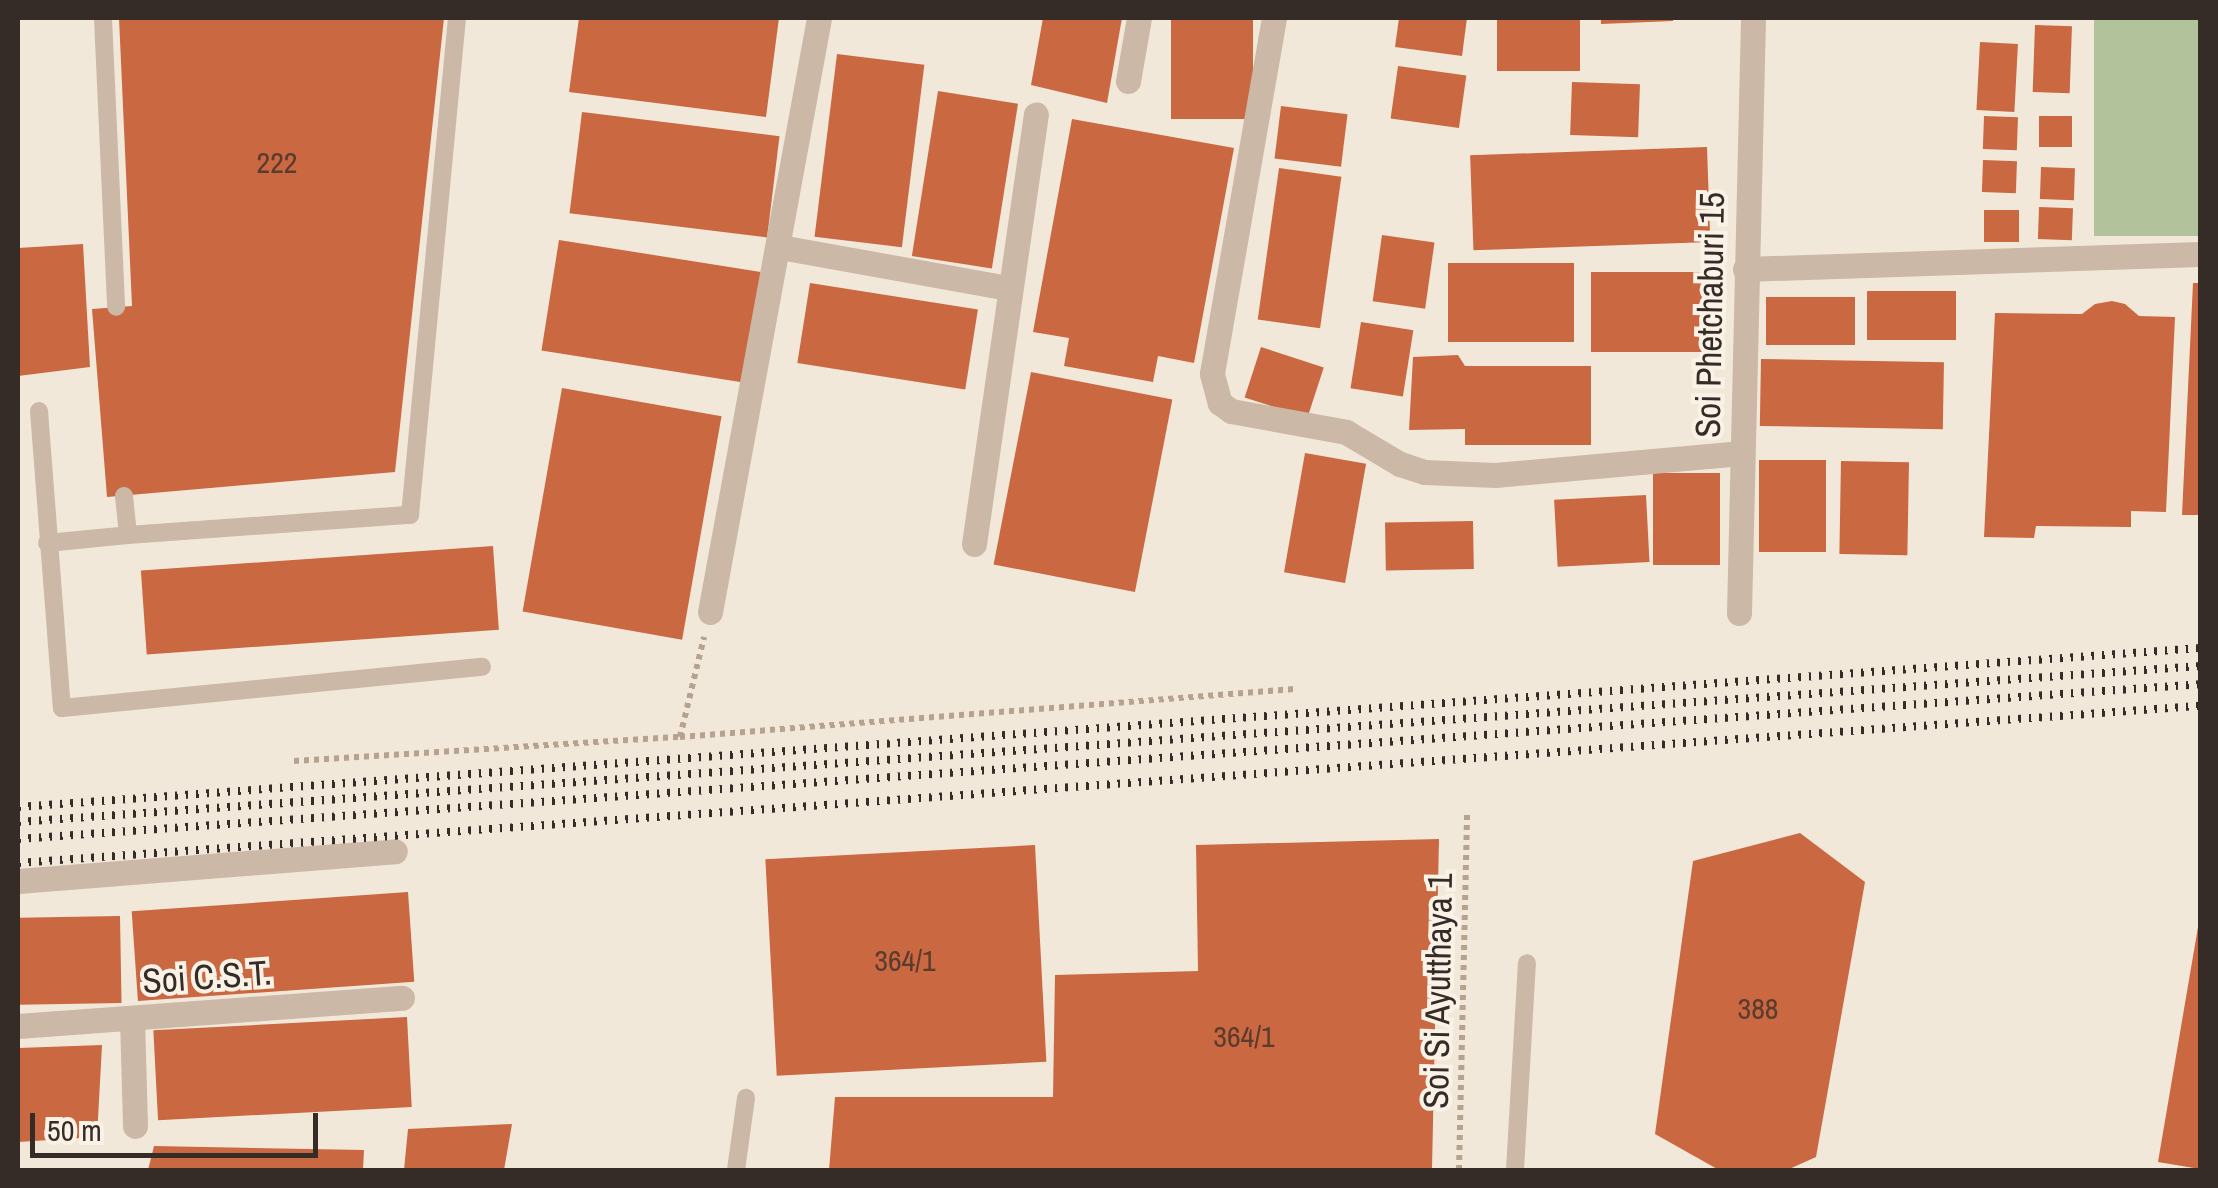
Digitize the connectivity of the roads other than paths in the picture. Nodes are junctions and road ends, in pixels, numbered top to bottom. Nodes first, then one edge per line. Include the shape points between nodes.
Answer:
1 (103, 18) edge
2 (457, 18) edge
3 (819, 18) edge
4 (1139, 18) edge
5 (1274, 18) edge
6 (1753, 18) edge
7 (1128, 81) dead end
8 (1036, 114) dead end
9 (780, 247) junction
10 (2200, 254) edge
11 (1745, 269) junction
12 (1009, 288) junction
13 (116, 307) dead end
14 (39, 411) dead end
15 (1742, 453) junction
16 (124, 496) dead end
17 (128, 535) junction
18 (48, 543) junction
19 (974, 544) dead end
20 (710, 612) road end
21 (1739, 613) dead end
22 (482, 668) dead end
23 (396, 851) dead end
24 (18, 881) edge
25 (1527, 963) dead end
26 (402, 998) dead end
27 (132, 1018) junction
28 (18, 1026) edge
29 (746, 1098) dead end
30 (135, 1126) dead end
31 (736, 1170) edge
32 (1516, 1170) edge

1 - 13 lane
2 - 17 lane via 410,515
3 - 9 street
4 - 7 street
5 - 15 street via 1212,374 1220,403 1231,411 1346,432 1425,472 1495,475
6 - 11 street, Soi Phetchaburi 15
8 - 12 street
9 - 12 street
9 - 20 street
10 - 11 street
11 - 15 street, Soi Phetchaburi 15
12 - 19 street
14 - 18 lane
15 - 21 street, Soi Phetchaburi 15
16 - 17 lane
17 - 18 lane
18 - 22 lane via 62,708
23 - 24 street
25 - 32 lane
26 - 27 street, Soi C.S.T.
27 - 28 street, Soi C.S.T.
27 - 30 street
29 - 31 lane

